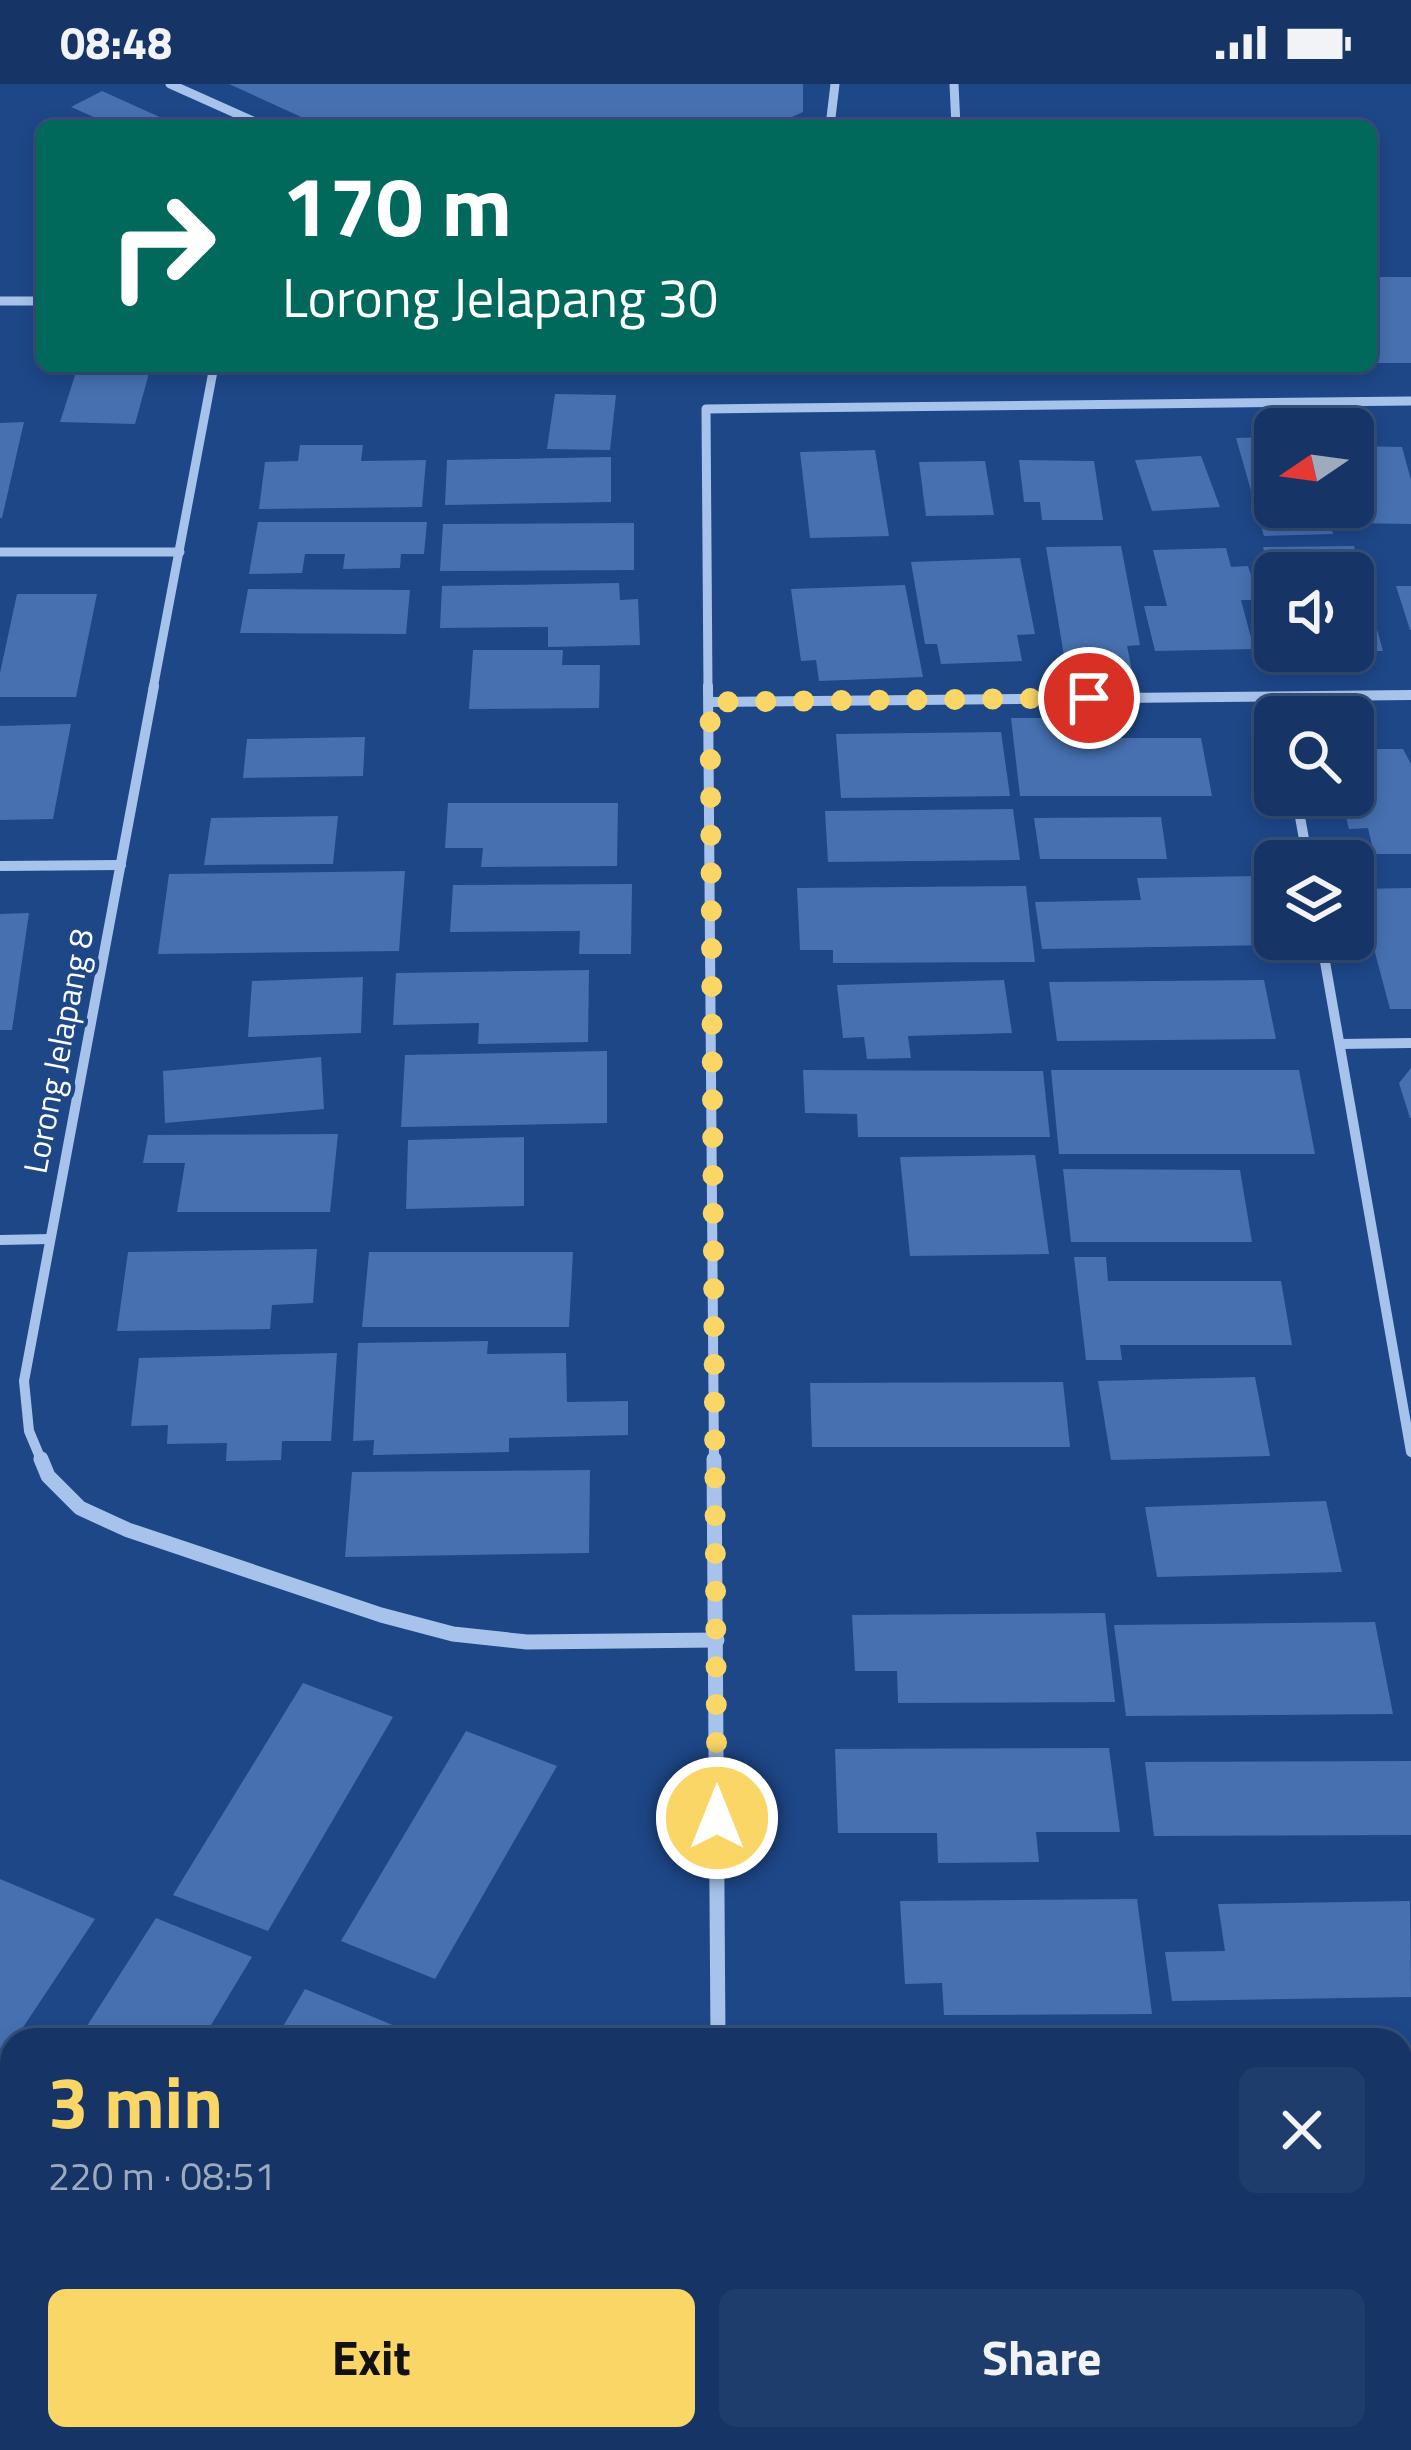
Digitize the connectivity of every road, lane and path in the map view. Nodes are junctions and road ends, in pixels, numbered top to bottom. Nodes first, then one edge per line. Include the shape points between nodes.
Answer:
1 (170, 84) edge
2 (835, 84) edge
3 (954, 84) edge
4 (251, 120) edge
5 (831, 120) edge
6 (956, 120) edge
7 (0, 301) edge
8 (36, 301) edge
9 (213, 372) edge
10 (1411, 401) edge
11 (0, 552) edge
12 (180, 552) junction
13 (1411, 695) edge
14 (1345, 696) edge
15 (1254, 697) edge
16 (710, 702) junction
17 (121, 865) junction
18 (0, 866) edge
19 (1325, 960) edge
20 (1411, 1043) edge
21 (1340, 1044) junction
22 (50, 1239) junction
23 (0, 1240) edge
24 (1411, 1452) edge
25 (717, 1640) junction
26 (718, 2028) edge

1 - 4 street
2 - 5 street
3 - 6 street
7 - 8 street
9 - 12 street, Lorong Jelapang 8
10 - 16 street via 706,409
11 - 12 street
12 - 17 street, Lorong Jelapang 8
13 - 14 street
15 - 16 street
16 - 25 street
17 - 18 street
17 - 22 street, Lorong Jelapang 8
19 - 21 street
20 - 21 street
21 - 24 street
22 - 23 street
22 - 25 street, Lorong Jelapang 8 via 24,1381 28,1431 48,1476 80,1508 453,1634 526,1642
25 - 26 street

